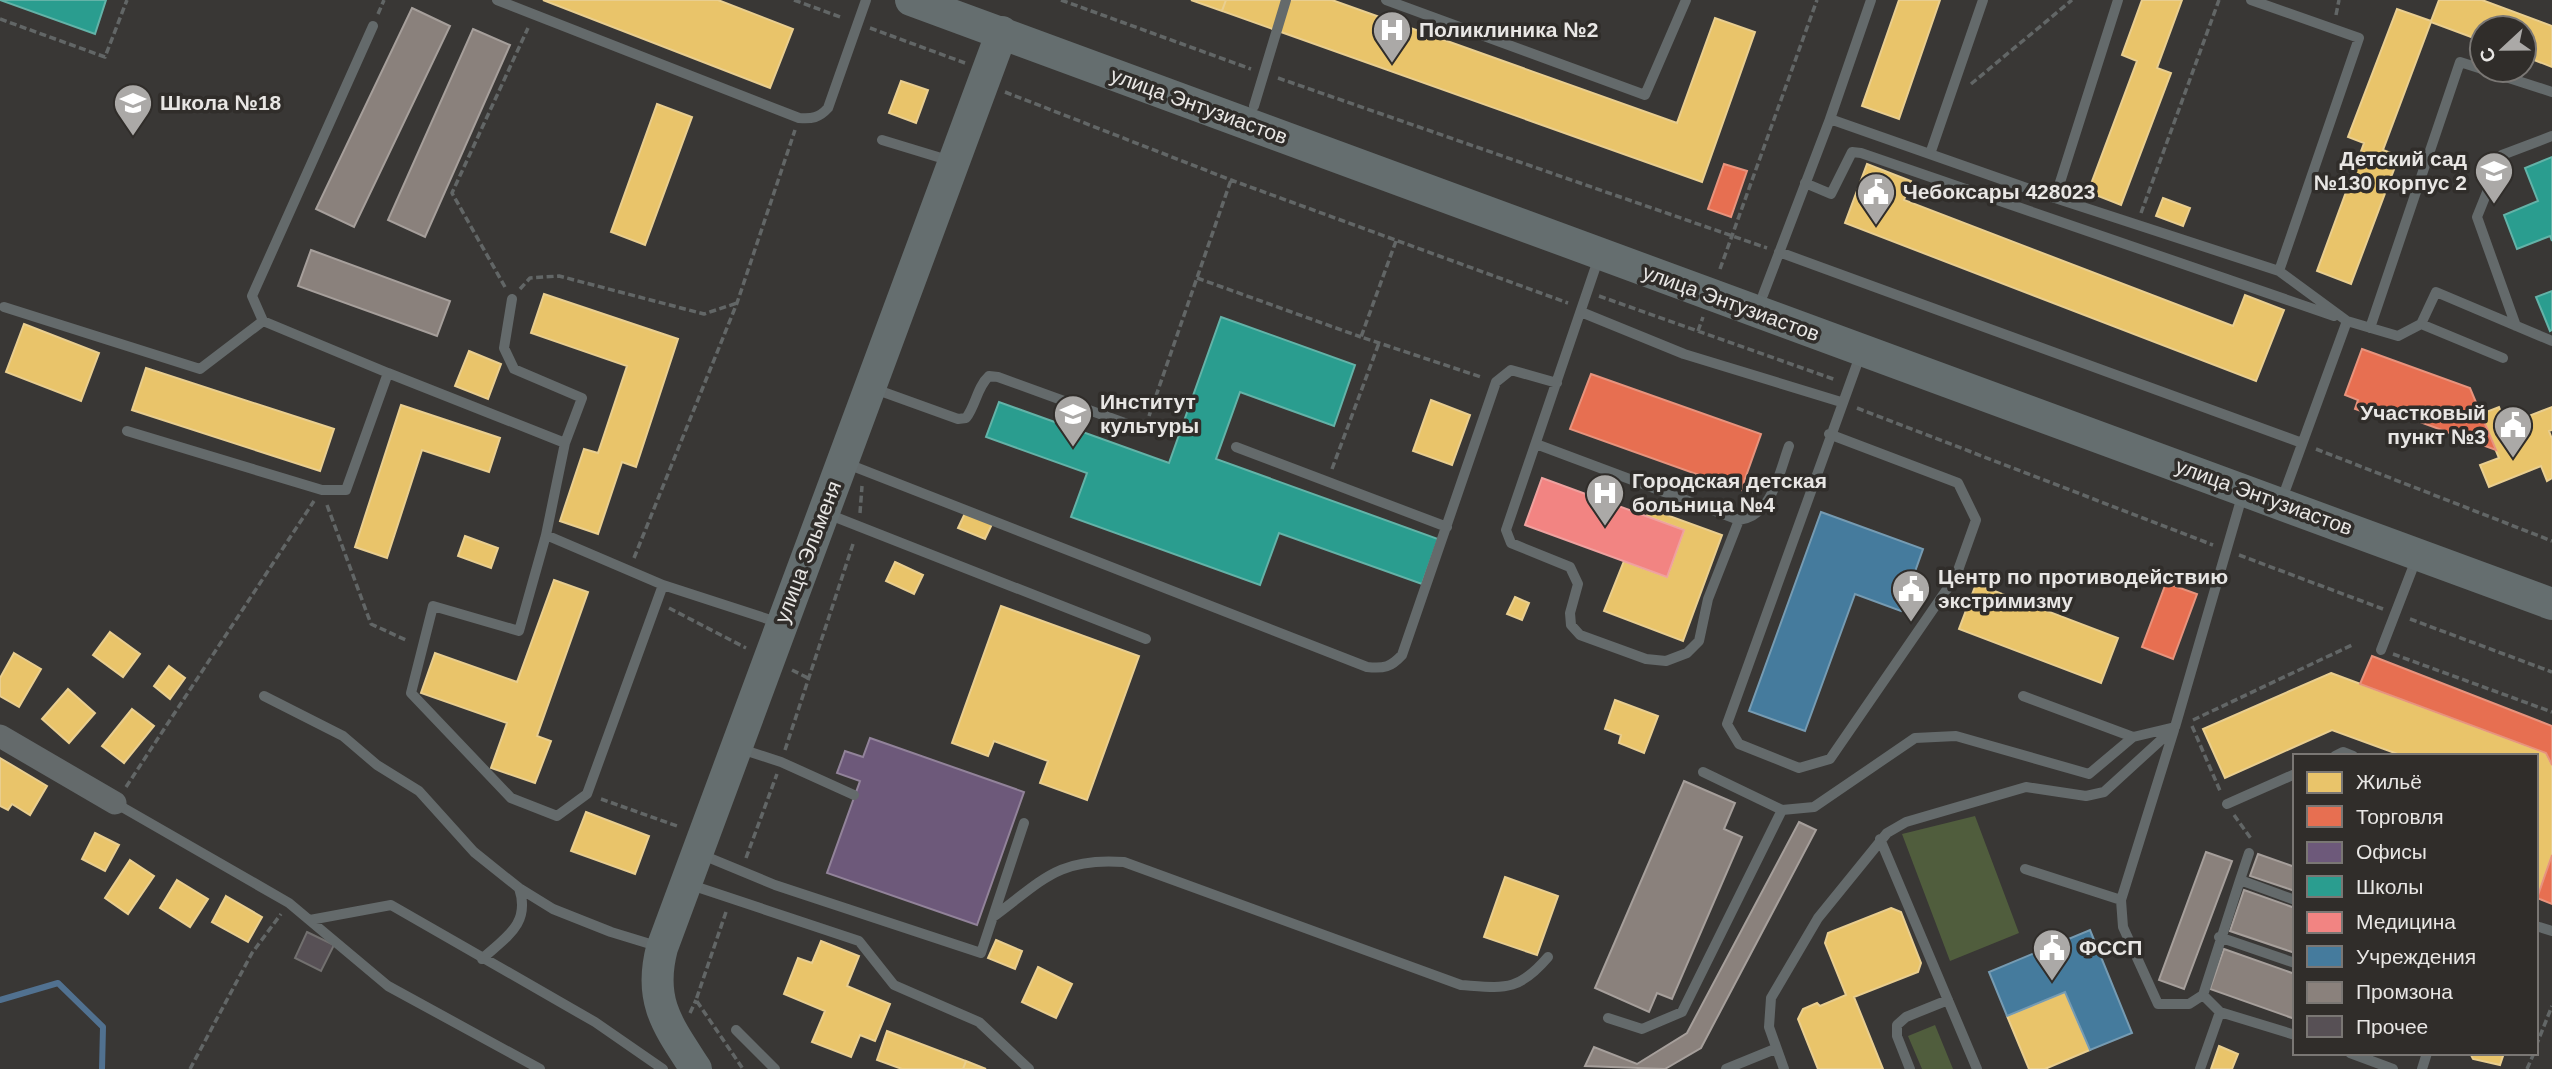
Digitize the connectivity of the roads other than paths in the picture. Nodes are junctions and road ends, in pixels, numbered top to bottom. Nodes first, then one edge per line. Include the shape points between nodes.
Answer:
1 (497, 0) edge
2 (866, 0) edge
3 (911, 0) edge
4 (966, 0) edge
5 (1286, 0) edge
6 (1386, 0) edge
7 (1686, 0) edge
8 (1871, 0) edge
9 (1983, 0) edge
10 (2118, 0) edge
11 (2251, 0) edge
12 (373, 26) dead end
13 (1002, 32) junction
14 (2468, 65) edge
15 (2527, 84) edge
16 (2552, 92) edge
17 (1251, 115) junction
18 (1830, 119) junction
19 (2552, 136) edge
20 (882, 139) dead end
21 (1930, 154) junction
22 (954, 162) junction
23 (1805, 184) junction
24 (2054, 198) junction
25 (1603, 246) junction
26 (1779, 252) junction
27 (2279, 271) junction
28 (512, 299) road end
29 (1759, 303) junction
30 (4, 307) dead end
31 (1581, 312) junction
32 (263, 321) junction
33 (2347, 321) junction
34 (2421, 324) junction
35 (2516, 326) junction
36 (2370, 328) junction
37 (2552, 341) edge
38 (1865, 342) junction
39 (2503, 358) dead end
40 (388, 373) junction
41 (1557, 383) junction
42 (870, 387) junction
43 (1842, 402) junction
44 (1144, 430) road end
45 (127, 431) dead end
46 (1829, 434) junction
47 (565, 443) junction
48 (2302, 443) junction
49 (1536, 444) junction
50 (1789, 446) dead end
51 (1236, 447) dead end
52 (853, 466) junction
53 (2246, 482) junction
54 (2283, 495) junction
55 (823, 512) junction
56 (1739, 520) junction
57 (1447, 527) junction
58 (546, 535) junction
59 (2418, 554) junction
60 (2552, 583) edge
61 (663, 585) junction
62 (2552, 604) edge
63 (780, 624) junction
64 (1146, 639) dead end
65 (2381, 650) road end
66 (264, 696) dead end
67 (2023, 696) dead end
68 (2175, 727) junction
69 (0, 736) edge
70 (2133, 737) junction
71 (735, 747) junction
72 (1703, 772) dead end
73 (2293, 775) edge
74 (854, 795) dead end
75 (116, 803) joint
76 (2227, 804) road end
77 (1782, 810) junction
78 (1024, 823) dead end
79 (1880, 839) junction
80 (699, 844) junction
81 (2249, 853) dead end
82 (2025, 869) dead end
83 (2240, 880) junction
84 (685, 883) junction
85 (519, 888) junction
86 (2293, 899) edge
87 (2121, 900) junction
88 (993, 917) junction
89 (310, 920) junction
90 (2219, 937) junction
91 (662, 948) junction
92 (1548, 957) dead end
93 (482, 959) junction
94 (2293, 962) edge
95 (2203, 995) junction
96 (1948, 1000) junction
97 (2220, 1012) junction
98 (1608, 1018) dead end
99 (736, 1030) dead end
100 (2293, 1034) edge
101 (1776, 1049) junction
102 (2355, 1055) edge
103 (540, 1069) edge
104 (663, 1069) edge
105 (696, 1069) edge
106 (775, 1069) edge
107 (1029, 1069) edge
108 (1726, 1069) edge
109 (1784, 1069) edge
110 (1910, 1069) edge
111 (1977, 1069) edge
112 (2200, 1069) edge
113 (2393, 1069) edge

1 - 2 lane via 811,119 828,108
3 - 13 main road, улица Энтузиастов
4 - 17 main road, улица Энтузиастов
5 - 17 lane
6 - 7 lane via 1645,95
8 - 18 lane
9 - 21 lane
10 - 24 lane
11 - 27 lane via 2359,38
12 - 32 lane via 252,296
13 - 17 main road, улица Энтузиастов
13 - 22 main road, улица Эльменя
14 - 36 lane via 2460,62
15 - 16 lane
17 - 25 main road, улица Энтузиастов
18 - 21 lane
18 - 23 lane
19 - 35 lane via 2502,155 2477,217
20 - 22 lane
21 - 24 lane
22 - 42 main road, улица Эльменя
23 - 26 lane
23 - 33 lane via 1831,194 1845,160 1852,152 1861,153
24 - 27 lane
25 - 29 main road, улица Энтузиастов
25 - 31 lane
26 - 29 lane
26 - 48 lane
27 - 33 lane
28 - 47 lane via 504,348 514,369 582,398
29 - 38 main road, улица Энтузиастов
30 - 32 lane via 200,369
31 - 41 lane
31 - 43 lane via 1684,354
32 - 40 lane
33 - 36 lane
33 - 48 lane
34 - 35 lane via 2436,292
34 - 36 lane via 2398,336
34 - 39 lane
35 - 37 lane
38 - 43 lane
38 - 53 main road, улица Энтузиастов
40 - 45 lane via 346,490 321,490
40 - 47 lane
41 - 49 lane
41 - 57 lane via 1511,370 1496,382
42 - 44 lane via 958,419 971,412 983,382 989,376 998,377
42 - 52 main road, улица Эльменя
43 - 46 lane
46 - 46 lane via 1727,724 1739,744 1800,768 1830,759 1956,576 1976,520 1958,483
47 - 58 lane
48 - 54 lane
49 - 56 lane
49 - 56 lane via 1507,537 1511,543 1570,567 1578,584 1571,625 1580,635 1646,659 1666,661 1687,653 1699,641 1708,599
50 - 56 lane via 1768,501 1750,518
51 - 57 lane
52 - 55 main road, улица Эльменя
52 - 57 lane via 1367,667 1393,665 1402,655
53 - 54 main road, улица Энтузиастов
53 - 68 lane
54 - 59 main road, улица Энтузиастов
54 - 60 main road, улица Энтузиастов
55 - 63 main road, улица Эльменя
55 - 64 lane
58 - 61 lane
58 - 61 lane via 519,631 433,606 411,693 510,798 557,817 587,794
59 - 62 main road, улица Энтузиастов
59 - 65 lane
61 - 63 lane
63 - 71 main road, улица Эльменя
66 - 85 lane via 343,736 377,765 419,791 474,852
67 - 70 lane
68 - 70 lane
68 - 79 lane via 2104,792 2086,796 2037,787 2019,789 1906,822
68 - 87 lane
69 - 75 street
70 - 77 lane via 2089,774 1956,736 1915,737 1814,807
71 - 74 lane
71 - 80 main road, улица Эльменя
72 - 77 lane
73 - 76 lane
75 - 89 lane via 289,903
77 - 98 lane via 1682,1012 1642,1029
78 - 88 lane
79 - 96 lane
79 - 101 lane via 1811,928 1771,999 1769,1018
80 - 84 main road, улица Эльменя
80 - 88 lane via 775,885 981,953
81 - 83 lane
82 - 87 lane
83 - 86 lane
83 - 90 lane
84 - 91 main road, улица Эльменя
84 - 107 lane via 859,941 894,985 978,1022
85 - 91 lane via 553,909
85 - 93 lane via 522,916 515,929
87 - 95 lane via 2123,928 2158,1004 2189,1003
88 - 92 lane via 1059,868 1096,860 1124,862 1461,985 1504,988 1530,978
89 - 93 lane via 391,905
89 - 103 lane via 388,986
90 - 94 lane
90 - 95 lane
91 - 105 main road, улица Эльменя via 656,978 659,1004
93 - 104 lane via 595,1021
95 - 97 lane
96 - 110 lane via 1897,1025
96 - 111 lane
97 - 100 lane
97 - 112 lane
99 - 106 lane
101 - 108 lane
101 - 109 lane
102 - 113 lane

